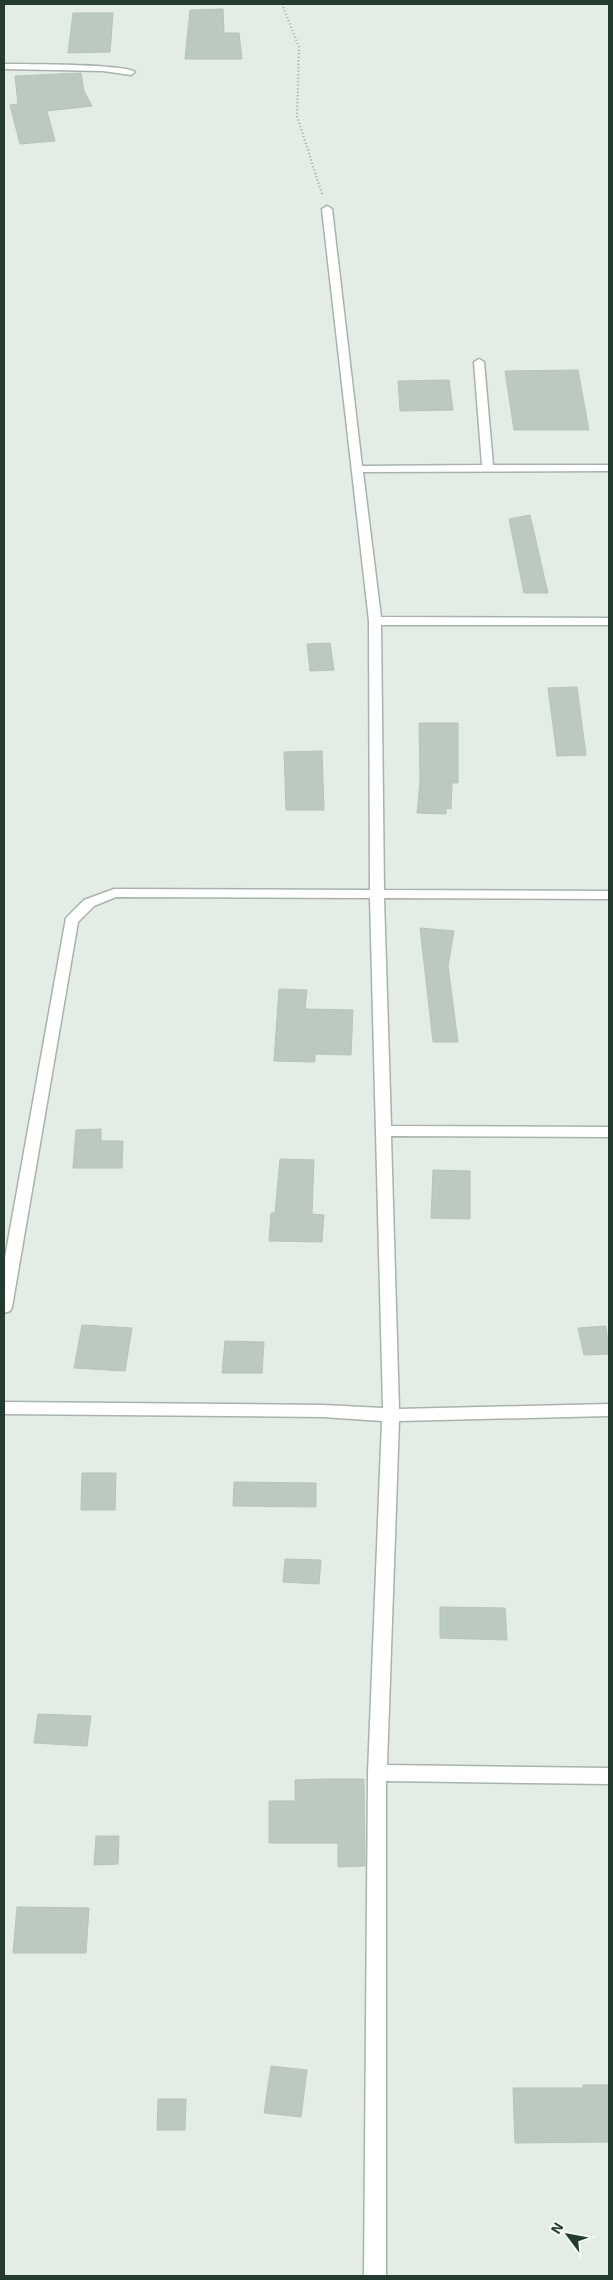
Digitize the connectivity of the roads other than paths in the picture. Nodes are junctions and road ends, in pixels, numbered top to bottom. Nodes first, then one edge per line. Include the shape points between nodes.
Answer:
1 (4, 66) edge
2 (132, 72) dead end
3 (327, 209) road end
4 (479, 362) dead end
5 (488, 468) junction
6 (609, 468) edge
7 (357, 469) junction
8 (375, 621) junction
9 (609, 621) edge
10 (609, 895) edge
11 (378, 896) junction
12 (383, 1131) junction
13 (609, 1132) edge
14 (4, 1307) edge
15 (4, 1408) edge
16 (609, 1410) edge
17 (391, 1415) junction
18 (377, 1773) junction
19 (609, 1776) edge
20 (374, 2276) edge

1 - 2 street via 103,68
3 - 7 street
4 - 5 street
5 - 6 street
5 - 7 street
7 - 8 street
8 - 9 street
8 - 11 street
10 - 11 street
11 - 12 street
11 - 14 street via 114,893 88,903 72,921
12 - 13 street
12 - 17 street
15 - 17 street via 323,1411
16 - 17 street
17 - 18 street
18 - 19 street
18 - 20 street

